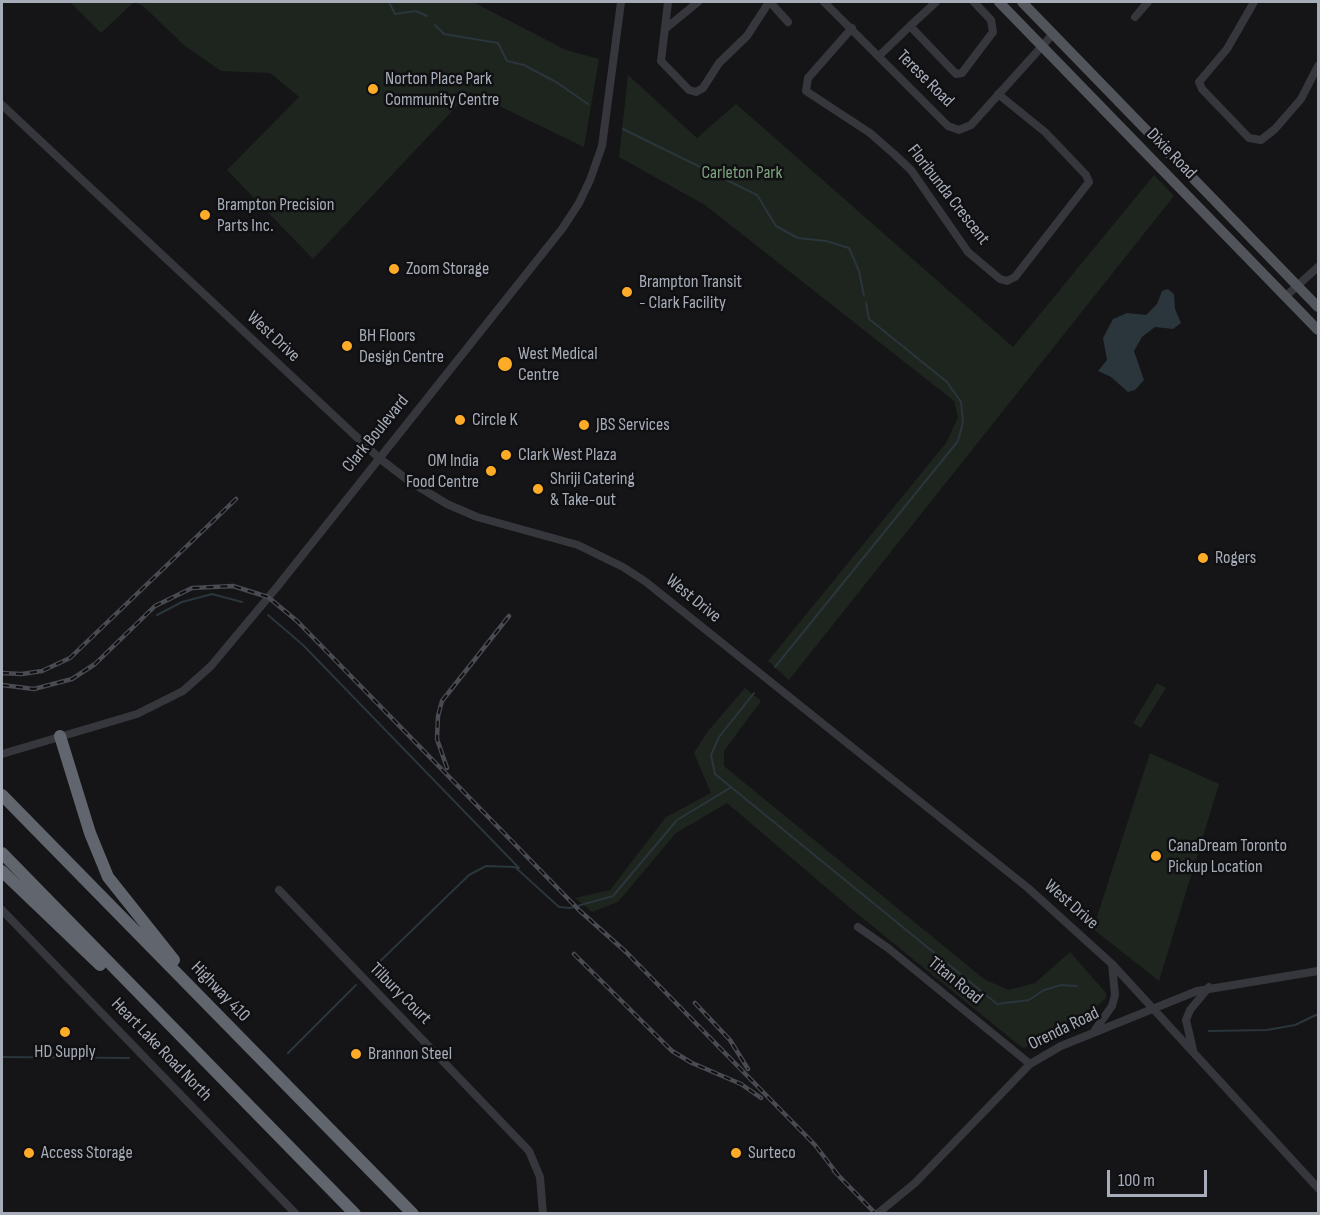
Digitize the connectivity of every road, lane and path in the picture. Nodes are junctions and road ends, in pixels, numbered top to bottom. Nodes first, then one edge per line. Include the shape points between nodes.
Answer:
1 (621, 2) edge
2 (668, 2) edge
3 (698, 2) edge
4 (770, 2) edge
5 (824, 2) edge
6 (936, 2) edge
7 (974, 2) edge
8 (999, 2) edge
9 (1022, 2) edge
10 (1148, 2) edge
11 (1254, 2) edge
12 (1135, 17) dead end
13 (788, 22) dead end
14 (910, 26) junction
15 (852, 28) junction
16 (665, 29) junction
17 (1053, 34) junction
18 (1042, 46) junction
19 (879, 56) junction
20 (1318, 66) edge
21 (998, 94) junction
22 (2, 105) edge
23 (1318, 267) edge
24 (1298, 286) junction
25 (1286, 296) junction
26 (1318, 307) edge
27 (1318, 330) edge
28 (379, 458) junction
29 (60, 736) junction
30 (2, 754) edge
31 (2, 795) edge
32 (2, 853) edge
33 (2, 871) edge
34 (279, 890) dead end
35 (2, 910) edge
36 (858, 927) dead end
37 (1112, 964) junction
38 (1318, 971) edge
39 (1209, 987) junction
40 (197, 993) junction
41 (142, 997) junction
42 (1152, 1008) junction
43 (1095, 1030) junction
44 (1194, 1053) junction
45 (1030, 1064) junction
46 (1318, 1188) edge
47 (296, 1214) edge
48 (355, 1214) edge
49 (413, 1214) edge
50 (543, 1214) edge
51 (877, 1214) edge

1 - 28 street, Clark Boulevard via 604,137 597,164 579,203
2 - 16 street
3 - 16 street
4 - 13 street
4 - 16 street via 747,36 696,92 689,90 661,61
5 - 15 street, Terese Road
6 - 14 street
7 - 14 street via 991,20 993,32 962,73 956,74
8 - 18 main road, Dixie Road
9 - 17 main road, Dixie Road
10 - 12 street
11 - 20 street via 1227,49 1199,82 1249,138 1261,140 1275,129 1301,99
14 - 19 street
15 - 19 street, Terese Road
15 - 21 street, Floribunda Crescent via 808,78 806,91 870,133 911,170 968,252 1007,281 1015,277 1089,182 1045,132
17 - 18 street, Terese Road
17 - 24 main road, Dixie Road
18 - 21 street, Terese Road
18 - 25 main road, Dixie Road
19 - 21 street, Terese Road via 953,129 966,129
22 - 28 street, West Drive
23 - 24 street
24 - 25 street
24 - 26 main road, Dixie Road
25 - 27 main road, Dixie Road
28 - 29 street, Clark Boulevard via 196,681 162,704
28 - 37 street, West Drive via 447,504 487,520 578,545 641,579 1028,888
29 - 30 street, Clark Boulevard
29 - 40 highway via 108,877
31 - 40 highway, Highway 410
32 - 41 highway
33 - 41 highway via 108,973
34 - 50 street, Tilbury Court via 529,1151 540,1177
35 - 47 street, Heart Lake Road North
36 - 45 street, Titan Road
37 - 42 street, West Drive
37 - 43 street via 1115,995
38 - 39 street, Orenda Road
39 - 42 street, Orenda Road
39 - 44 street via 1186,1020
40 - 49 highway, Highway 410
41 - 48 highway
42 - 43 street, Orenda Road
42 - 44 street, West Drive
43 - 45 street, Orenda Road
44 - 46 street, West Drive
45 - 51 street, Orenda Road via 915,1183

